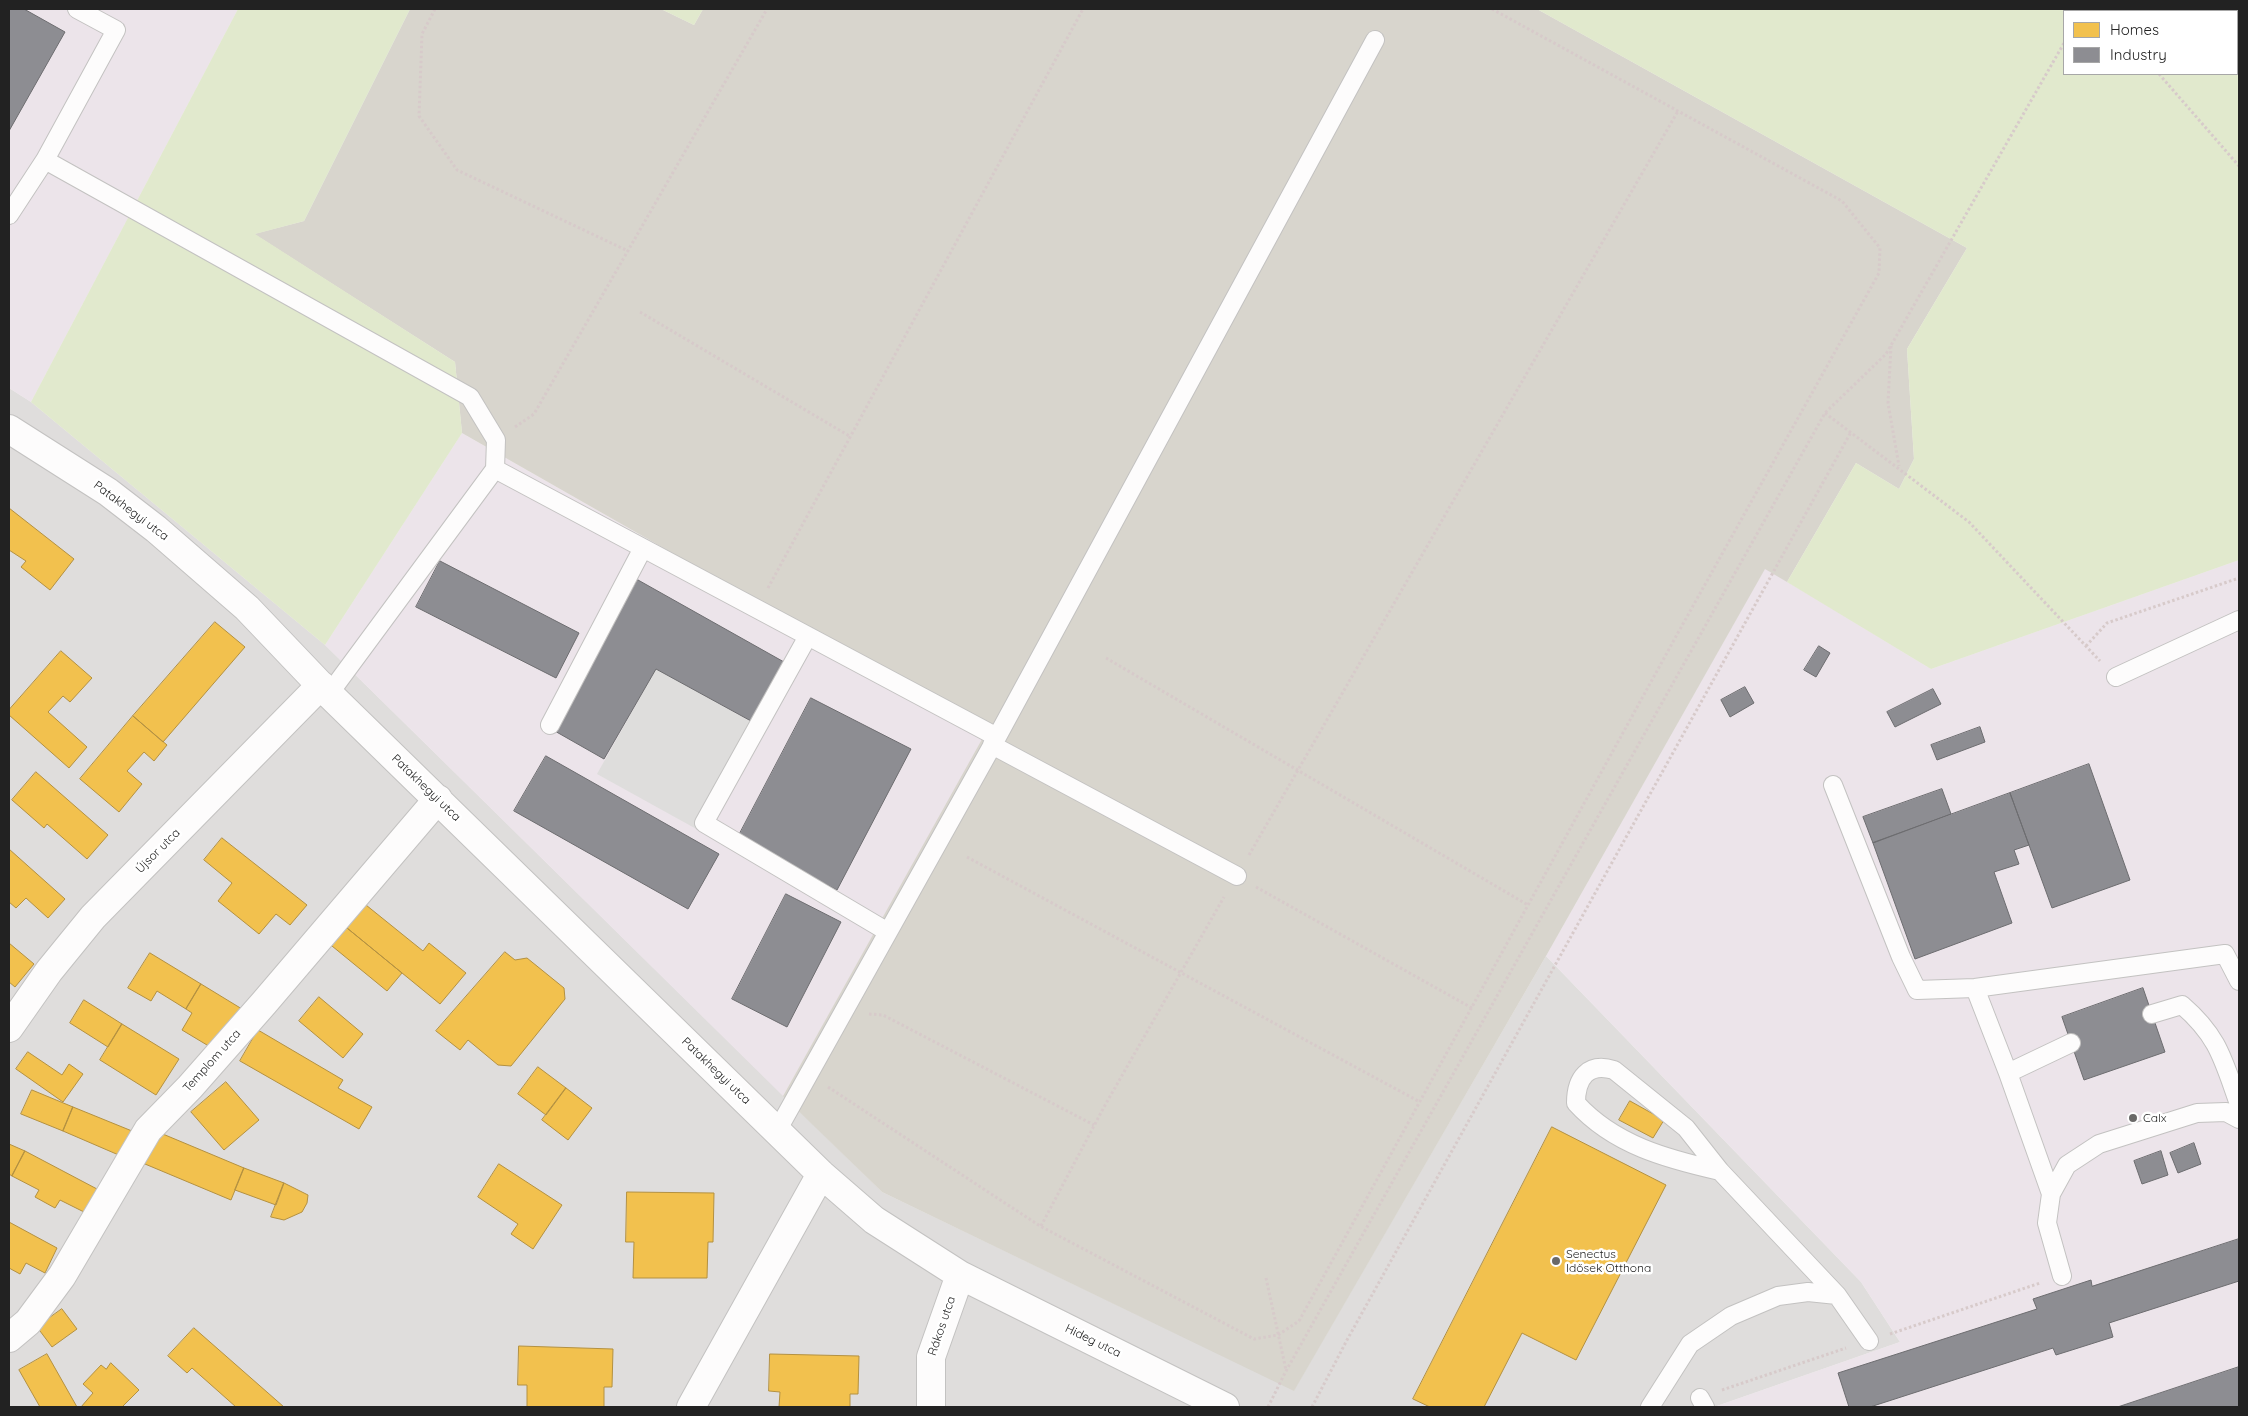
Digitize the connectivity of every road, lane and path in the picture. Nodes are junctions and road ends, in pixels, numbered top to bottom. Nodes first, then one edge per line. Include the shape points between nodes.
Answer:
1 (77, 9) edge
2 (435, 9) edge
3 (767, 9) edge
4 (1083, 9) edge
5 (1492, 9) edge
6 (1375, 40) dead end
7 (2063, 45) edge
8 (2160, 75) edge
9 (1678, 111) junction
10 (45, 160) junction
11 (2239, 166) edge
12 (9, 215) edge
13 (628, 251) junction
14 (640, 312) dead end
15 (1891, 345) junction
16 (1825, 413) junction
17 (9, 429) edge
18 (1851, 432) junction
19 (851, 437) junction
20 (496, 440) junction
21 (1899, 467) junction
22 (495, 469) junction
23 (643, 548) junction
24 (2239, 578) edge
25 (757, 609) junction
26 (2239, 620) edge
27 (808, 636) junction
28 (2086, 646) junction
29 (1106, 658) dead end
30 (2116, 677) joint
31 (325, 690) junction
32 (550, 726) dead end
33 (994, 741) junction
34 (1298, 769) junction
35 (1833, 785) dead end
36 (438, 799) junction
37 (967, 857) dead end
38 (1236, 876) junction
39 (1529, 905) junction
40 (888, 932) junction
41 (2232, 952) edge
42 (1182, 972) junction
43 (2239, 981) edge
44 (1975, 988) junction
45 (1472, 1008) junction
46 (844, 1012) junction
47 (2152, 1014) dead end
48 (9, 1028) edge
49 (2071, 1044) dead end
50 (2008, 1073) junction
51 (809, 1074) junction
52 (1420, 1102) junction
53 (2239, 1104) edge
54 (2239, 1119) edge
55 (1094, 1125) junction
56 (777, 1131) junction
57 (1720, 1171) junction
58 (821, 1174) junction
59 (2051, 1194) junction
60 (1040, 1226) junction
61 (960, 1275) junction
62 (2062, 1276) joint
63 (1266, 1278) dead end
64 (1837, 1295) junction
65 (1278, 1335) junction
66 (9, 1338) edge
67 (1869, 1341) junction
68 (1286, 1371) junction
69 (1736, 1386) dead end
70 (692, 1407) edge
71 (931, 1407) edge
72 (1225, 1407) edge
73 (1268, 1407) edge
74 (1312, 1407) edge
75 (1650, 1407) edge

1 - 10 lane via 116,30
2 - 13 path via 422,34 418,116 457,170
3 - 13 path
4 - 19 path
5 - 9 path
6 - 33 lane
7 - 15 path
8 - 11 path
9 - 34 path
9 - 39 path via 1842,200 1880,248 1880,273
10 - 12 lane
10 - 20 lane via 470,397
13 - 20 path via 534,414
14 - 19 path
15 - 16 path via 1886,354
15 - 21 path via 1888,404
16 - 18 path
16 - 68 path
17 - 31 street, Patakhegyi utca via 108,492 156,529 246,608
18 - 21 path
18 - 74 path via 1356,1322
19 - 25 path
20 - 22 lane
21 - 28 path via 1968,522
22 - 23 lane
22 - 31 lane
23 - 25 lane
23 - 32 lane
24 - 28 path via 2107,622
25 - 27 lane
26 - 30 lane
27 - 33 lane
27 - 40 lane via 704,823
28 - 30 path
29 - 34 path
31 - 36 street, Patakhegyi utca
31 - 48 street, Újsor utca via 92,917
33 - 38 lane
33 - 40 lane
34 - 38 path
34 - 39 path
35 - 44 lane via 1917,990
36 - 56 street, Patakhegyi utca
36 - 66 street, Templom utca via 258,1010 148,1130 62,1276 28,1322
37 - 42 path
38 - 42 path
38 - 45 path
39 - 45 path
40 - 46 lane
41 - 43 lane
41 - 44 lane
42 - 52 path
42 - 55 path
44 - 50 lane
45 - 52 path
46 - 51 lane
46 - 55 path via 883,1015
47 - 53 lane via 2182,1005 2202,1022 2218,1046
49 - 50 lane
50 - 59 lane
51 - 56 lane
51 - 60 path
52 - 65 path via 1300,1321
54 - 59 lane via 2226,1112 2197,1113 2099,1144 2068,1165
55 - 60 path
56 - 58 street, Patakhegyi utca
57 - 57 lane via 1686,1128 1614,1070 1605,1067 1595,1069 1580,1079 1576,1103 1604,1129 1669,1159
57 - 64 lane
58 - 61 street, Patakhegyi utca via 874,1220
58 - 70 street
59 - 62 lane via 2047,1223
60 - 65 path via 1254,1339
61 - 71 street, Rákos utca via 931,1357
61 - 72 street, Hideg utca
62 - 67 path
63 - 65 path
64 - 67 lane
64 - 75 lane via 1808,1292 1778,1296 1731,1316 1690,1344
65 - 68 path
67 - 69 path
68 - 73 path

